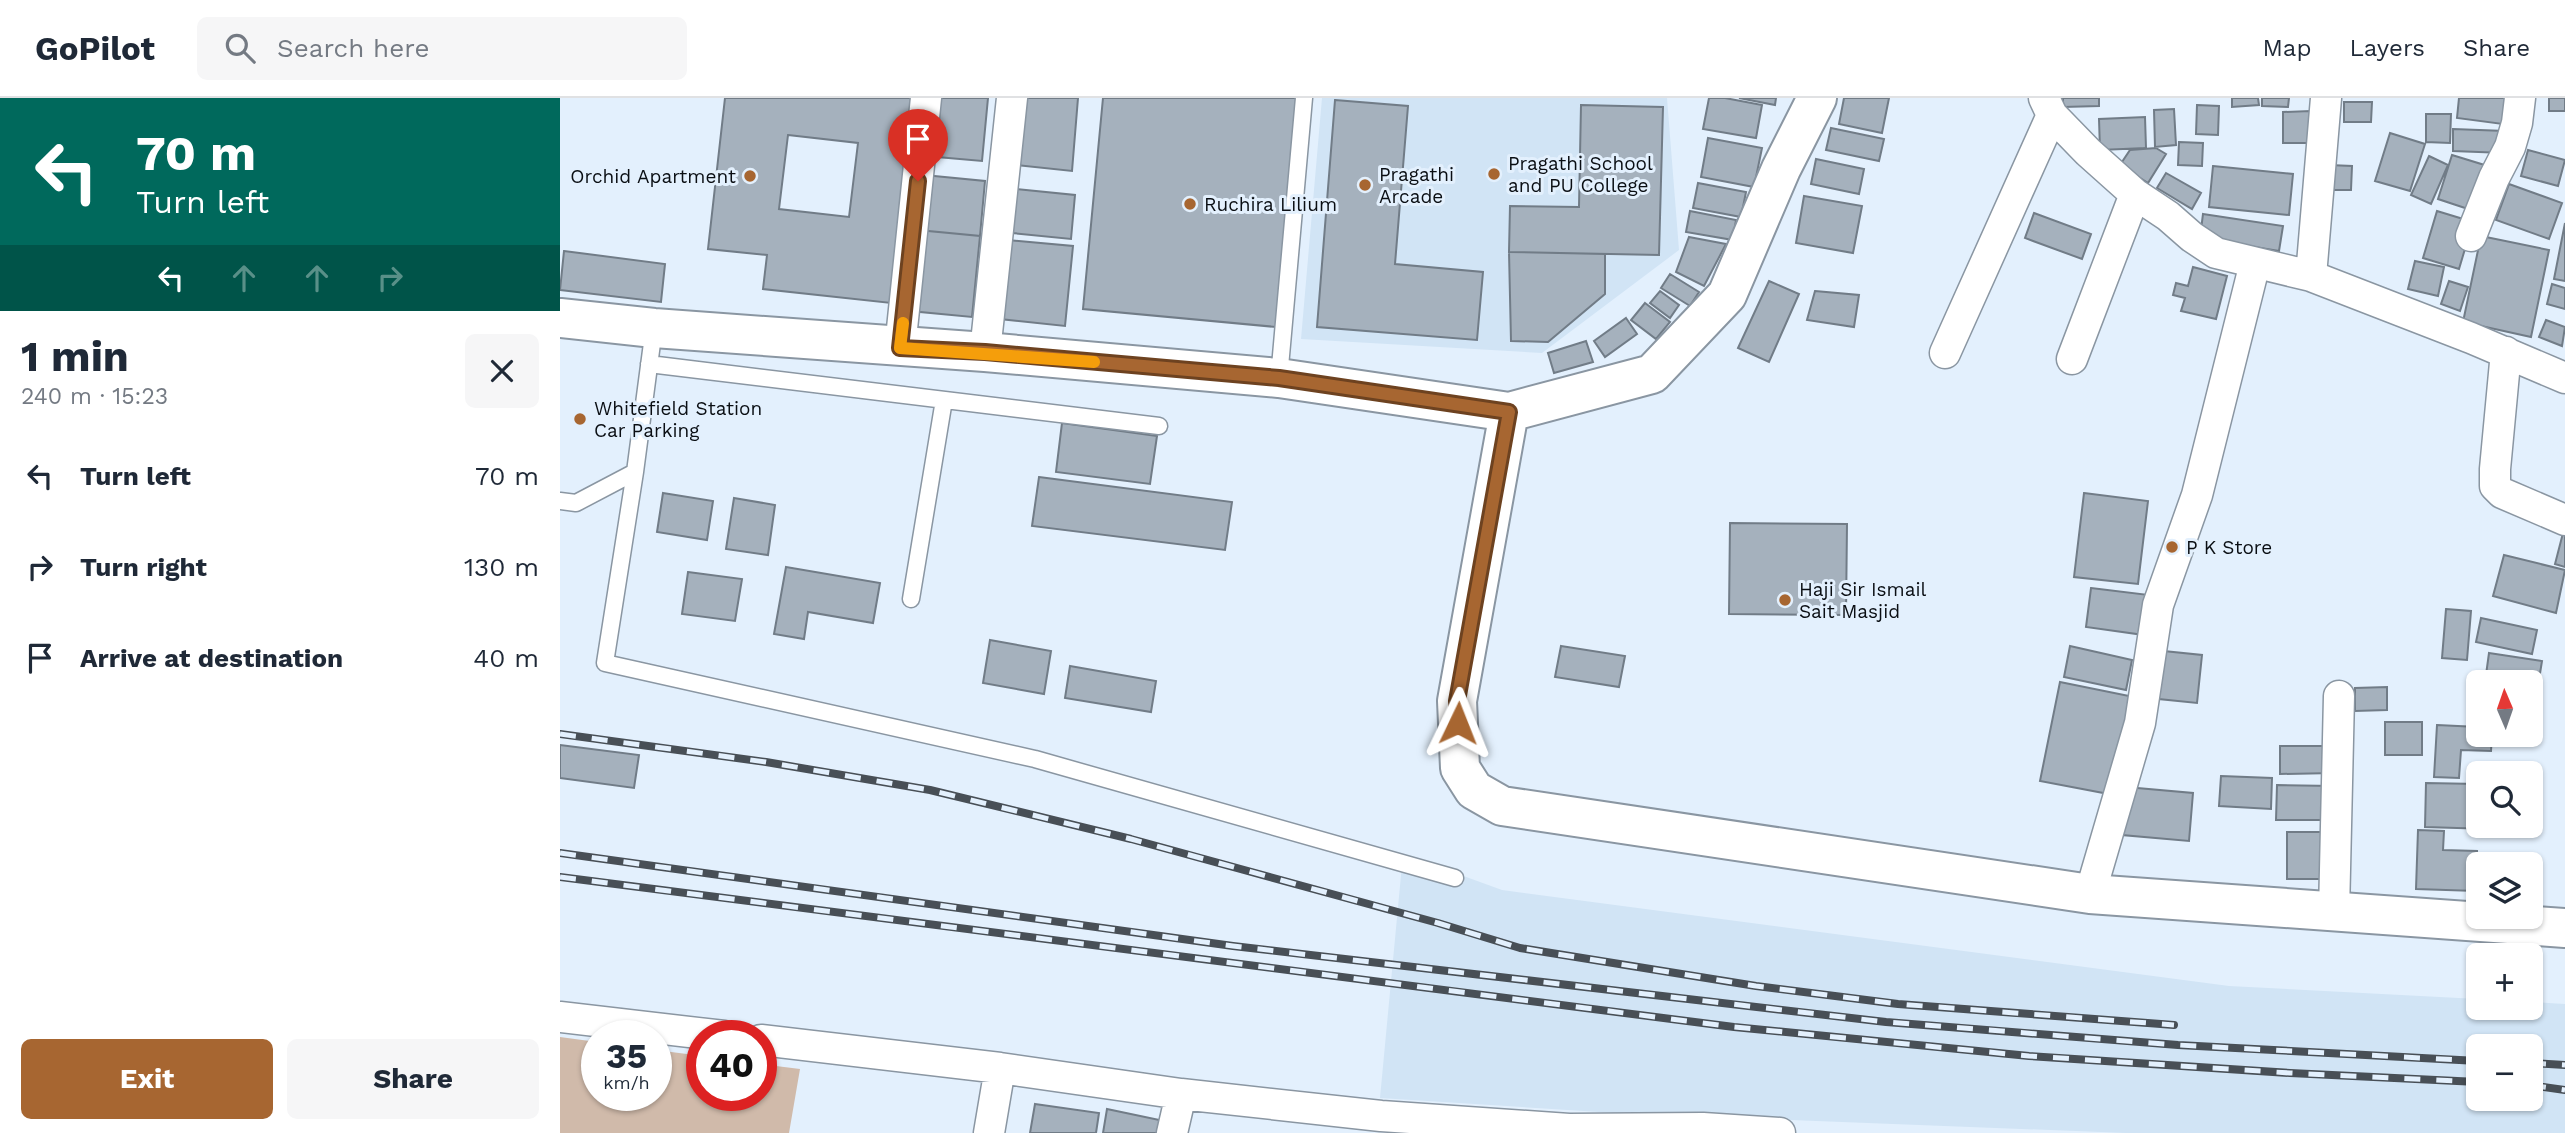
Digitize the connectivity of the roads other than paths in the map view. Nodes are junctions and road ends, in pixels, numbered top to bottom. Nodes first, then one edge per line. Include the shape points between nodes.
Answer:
1 (926, 98) edge
2 (1012, 98) edge
3 (1304, 98) edge
4 (1817, 98) edge
5 (2326, 98) edge
6 (2521, 98) edge
7 (2048, 106) edge
8 (2135, 194) junction
9 (2471, 236) dead end
10 (2255, 263) junction
11 (2311, 276) junction
12 (560, 318) edge
13 (652, 346) junction
14 (900, 348) junction
15 (985, 352) junction
16 (2506, 352) junction
17 (1945, 353) dead end
18 (2072, 359) dead end
19 (1279, 378) junction
20 (2565, 378) edge
21 (944, 400) junction
22 (1509, 412) junction
23 (1159, 426) dead end
24 (635, 472) junction
25 (560, 501) edge
26 (2565, 520) edge
27 (911, 599) dead end
28 (2339, 696) dead end
29 (1455, 878) dead end
30 (2090, 894) junction
31 (2334, 913) junction
32 (2565, 928) edge
33 (560, 1017) edge
34 (686, 1032) edge
35 (777, 1042) edge
36 (1000, 1068) junction
37 (1181, 1094) junction
38 (1568, 1131) edge
39 (1703, 1131) edge
40 (989, 1133) edge
41 (1172, 1133) edge
42 (1780, 1133) edge

1 - 14 street
2 - 15 street
3 - 19 lane
4 - 22 street via 1727,295 1652,374
5 - 11 street
6 - 9 street via 2510,147
7 - 8 street via 2088,152
7 - 17 street
8 - 10 street via 2216,253
8 - 18 street
10 - 11 street
10 - 30 street via 2197,495 2158,605 2140,723
11 - 16 street
12 - 13 street
13 - 14 street
13 - 21 lane
13 - 24 lane
14 - 15 street
15 - 19 street
16 - 20 street
16 - 26 street via 2495,486
19 - 22 street
21 - 23 lane
21 - 27 lane
22 - 30 street via 1457,701 1460,768 1474,790 1502,806
24 - 25 lane via 576,503
24 - 29 lane via 604,663 1035,760
28 - 31 street
30 - 31 street
31 - 32 street
33 - 34 street
35 - 36 street
36 - 37 street
36 - 40 street
37 - 38 street
37 - 41 street
38 - 39 street
39 - 42 street

